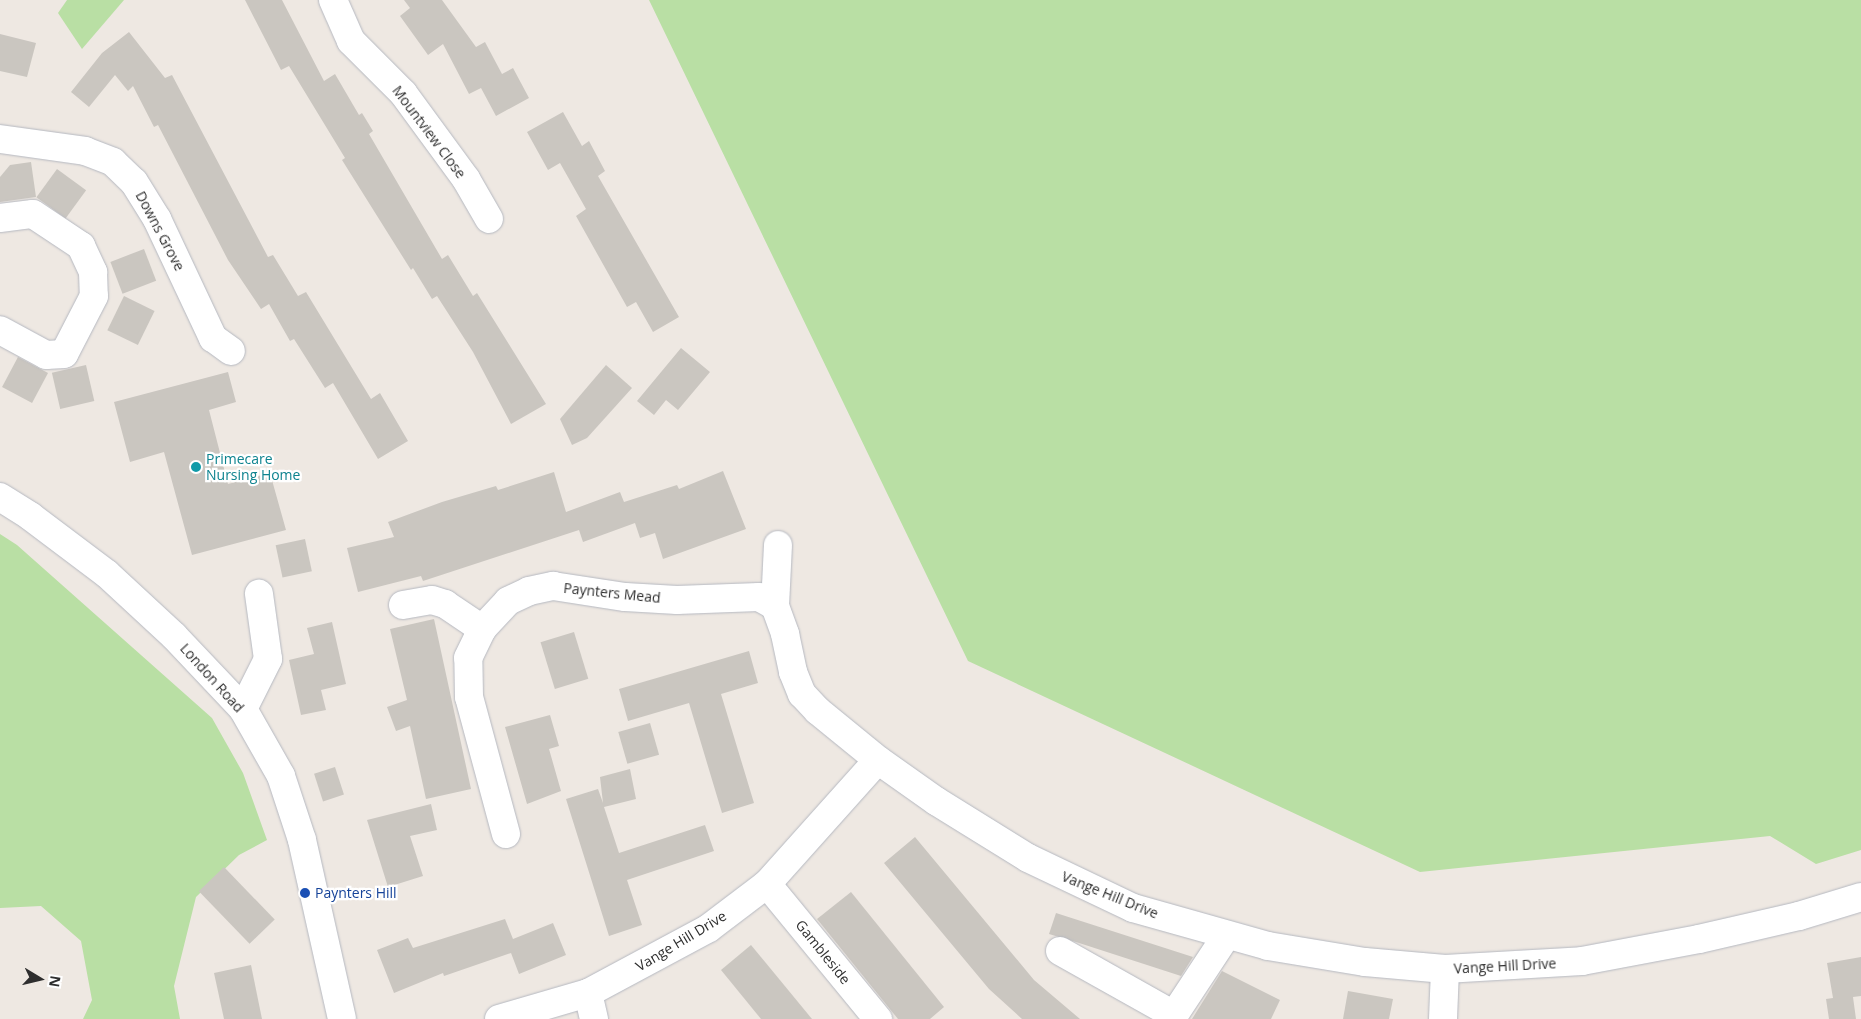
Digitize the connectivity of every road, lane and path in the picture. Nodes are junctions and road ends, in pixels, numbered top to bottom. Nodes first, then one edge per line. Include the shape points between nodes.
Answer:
1 (333, 0) edge
2 (0, 139) edge
3 (0, 218) edge
4 (489, 219) dead end
5 (0, 330) edge
6 (231, 351) dead end
7 (0, 497) edge
8 (778, 545) dead end
9 (259, 594) dead end
10 (403, 606) dead end
11 (775, 606) junction
12 (482, 629) junction
13 (242, 709) junction
14 (878, 760) junction
15 (506, 834) dead end
16 (767, 884) junction
17 (1861, 897) edge
18 (1226, 936) junction
19 (1060, 951) dead end
20 (1445, 969) junction
21 (588, 993) junction
22 (342, 1019) edge
23 (499, 1019) edge
24 (594, 1019) edge
25 (878, 1019) edge
26 (1443, 1019) edge

1 - 4 street, Mountview Close via 351,42 404,93 466,179
2 - 6 street, Downs Grove via 85,151 113,162 134,182 157,219 213,338
3 - 5 street via 33,214 81,246 93,272 94,296 64,354 46,356
7 - 13 street, London Road via 107,574 174,636
8 - 11 street
9 - 13 street via 268,659
10 - 12 street via 432,600 445,604
11 - 12 street, Paynters Mead via 760,597 677,600 625,597 553,586 528,591 508,601
11 - 14 street via 802,694
12 - 15 street, Paynters Mead via 468,658 469,697
13 - 22 street, London Road via 281,776 302,840
14 - 16 street, Vange Hill Drive
14 - 18 street, Vange Hill Drive via 984,833 1077,884 1133,908
16 - 21 street, Vange Hill Drive via 709,928
16 - 25 street, Gambleside
17 - 20 street, Vange Hill Drive via 1799,916 1642,952 1514,967
18 - 19 street via 1174,1016
18 - 20 street, Vange Hill Drive via 1365,962
20 - 26 street
21 - 23 street, Vange Hill Drive
21 - 24 street

